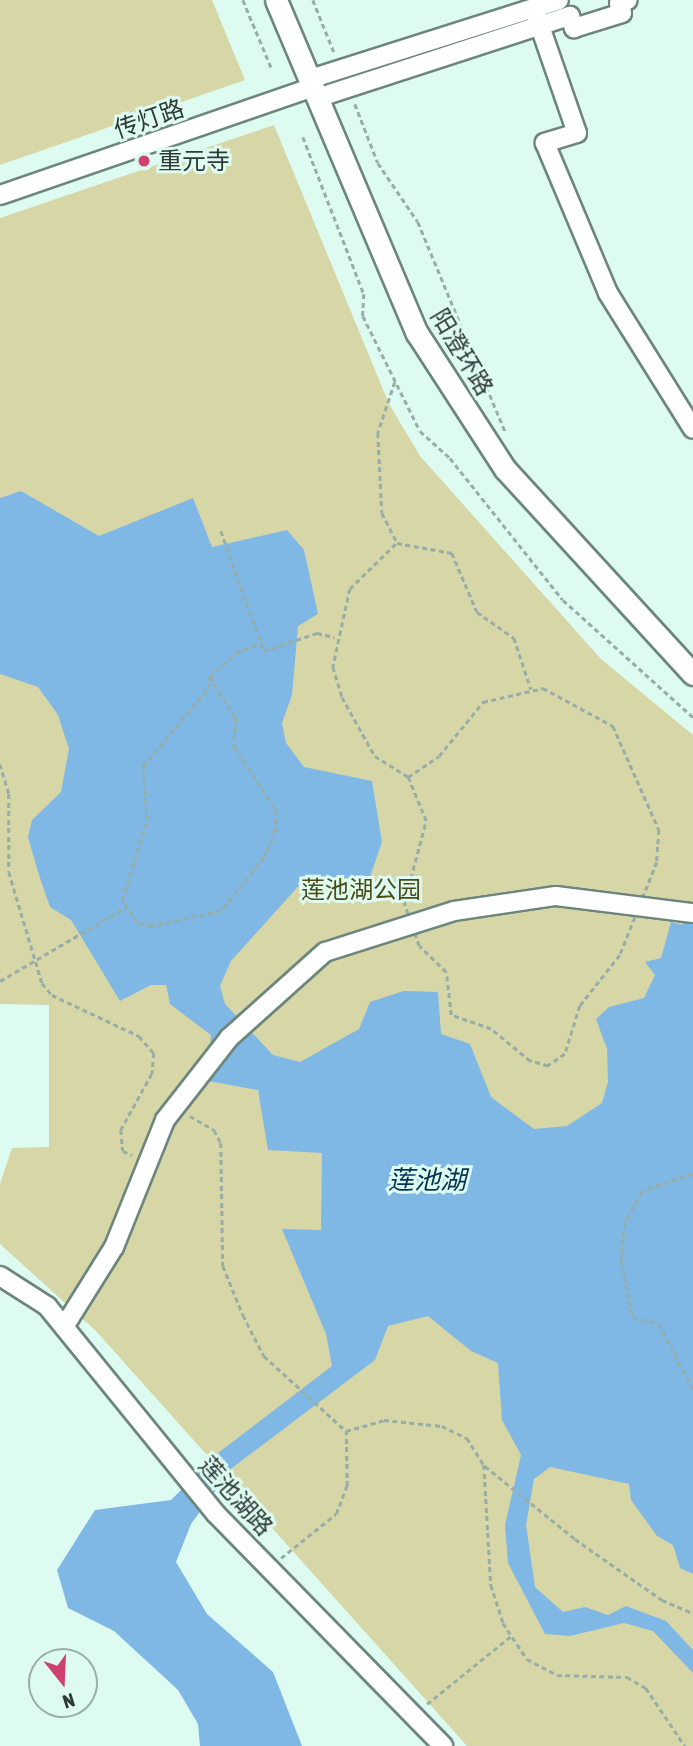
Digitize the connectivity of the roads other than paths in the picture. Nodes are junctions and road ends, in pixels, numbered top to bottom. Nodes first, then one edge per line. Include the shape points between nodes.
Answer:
1 (275, 0) edge
2 (559, 0) edge
3 (628, 0) edge
4 (537, 17) junction
5 (313, 88) junction
6 (0, 195) edge
7 (693, 429) edge
8 (692, 673) edge
9 (693, 913) edge
10 (0, 1276) edge
11 (64, 1327) junction
12 (443, 1746) edge

1 - 5 main road, 阳澄环路
2 - 4 street
3 - 4 street via 619,3 622,13 574,28 570,16
4 - 5 street via 341,69
4 - 5 street via 349,88
4 - 7 street via 577,132 545,143 608,293
5 - 6 street, 传灯路
5 - 8 main road, 阳澄环路 via 417,333 505,469
9 - 11 street via 556,896 415,924 326,952 229,1038 175,1108 114,1247
10 - 11 street, 莲池湖路 via 47,1306
11 - 12 street, 莲池湖路 via 216,1514

